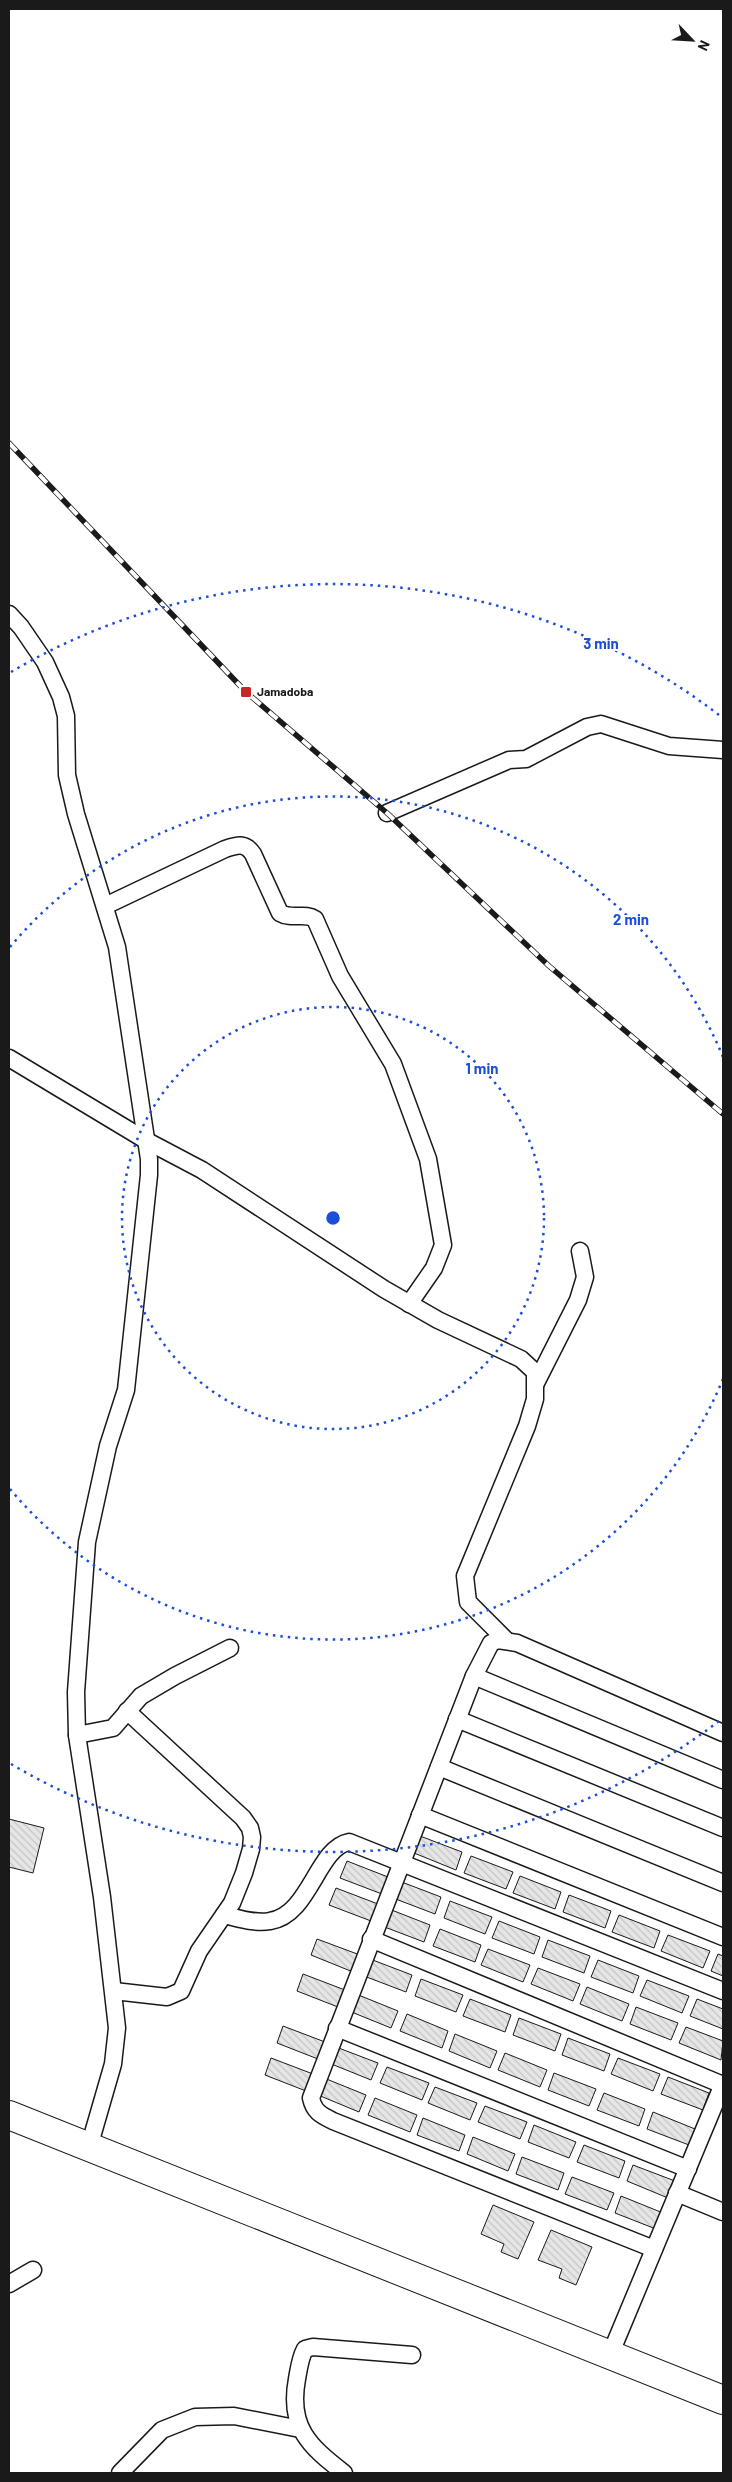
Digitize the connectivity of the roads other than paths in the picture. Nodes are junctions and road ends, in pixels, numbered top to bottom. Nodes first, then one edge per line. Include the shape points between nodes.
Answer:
1 (9, 614) edge
2 (723, 750) edge
3 (387, 813) dead end
4 (106, 906) junction
5 (9, 1058) edge
6 (148, 1140) junction
7 (580, 1251) dead end
8 (409, 1304) junction
9 (536, 1383) junction
10 (507, 1641) junction
11 (230, 1648) dead end
12 (474, 1676) junction
13 (127, 1711) junction
14 (457, 1719) junction
15 (723, 1733) edge
16 (77, 1735) junction
17 (439, 1767) junction
18 (723, 1780) edge
19 (420, 1815) junction
20 (723, 1828) edge
21 (401, 1861) junction
22 (723, 1882) edge
23 (224, 1915) junction
24 (723, 1937) edge
25 (372, 1939) junction
26 (114, 1991) junction
27 (723, 1991) edge
28 (337, 2028) junction
29 (723, 2084) edge
30 (9, 2115) edge
31 (89, 2147) junction
32 (688, 2169) junction
33 (677, 2193) junction
34 (723, 2212) edge
35 (654, 2249) junction
36 (33, 2270) dead end
37 (9, 2284) edge
38 (610, 2355) junction
39 (412, 2356) dead end
40 (723, 2400) edge
41 (300, 2429) junction
42 (120, 2473) edge
43 (344, 2473) edge

1 - 4 street via 33,643 61,696 67,730 67,775 76,814
2 - 3 street via 668,746 601,724 587,727 526,759 509,760
4 - 6 street via 123,978
4 - 8 street via 225,849 244,845 253,854 280,913 316,919 340,976 393,1064 428,1159 443,1245 434,1268
5 - 6 street
6 - 8 street via 223,1183
6 - 16 street via 149,1175 126,1390 108,1446 87,1542 76,1692
7 - 9 street via 585,1277 578,1300
8 - 9 street via 521,1360 535,1372
9 - 10 street via 527,1426 465,1576 468,1602
10 - 12 street via 491,1643
10 - 15 street
11 - 13 street via 154,1687
12 - 14 street
12 - 18 street
13 - 16 street via 113,1728
13 - 23 street via 250,1828 251,1849 232,1903
14 - 17 street
14 - 20 street
16 - 26 street
17 - 19 street
17 - 22 street
19 - 21 street
19 - 24 street
21 - 23 street via 358,1844 342,1843 295,1906 283,1917 258,1922
21 - 25 street
21 - 27 street
23 - 26 street via 205,1940 185,1985 176,1995 167,1997
25 - 28 street
25 - 29 street
26 - 31 street via 117,2028 114,2064
28 - 32 street
28 - 35 street via 311,2098 320,2115
29 - 32 street
30 - 31 highway
31 - 38 highway
32 - 33 street
33 - 34 street
33 - 35 street
35 - 38 street
36 - 37 street
38 - 40 highway
39 - 41 street via 313,2347 305,2349 301,2356 294,2404
41 - 42 street via 234,2416 195,2417 162,2430
41 - 43 street via 315,2450

